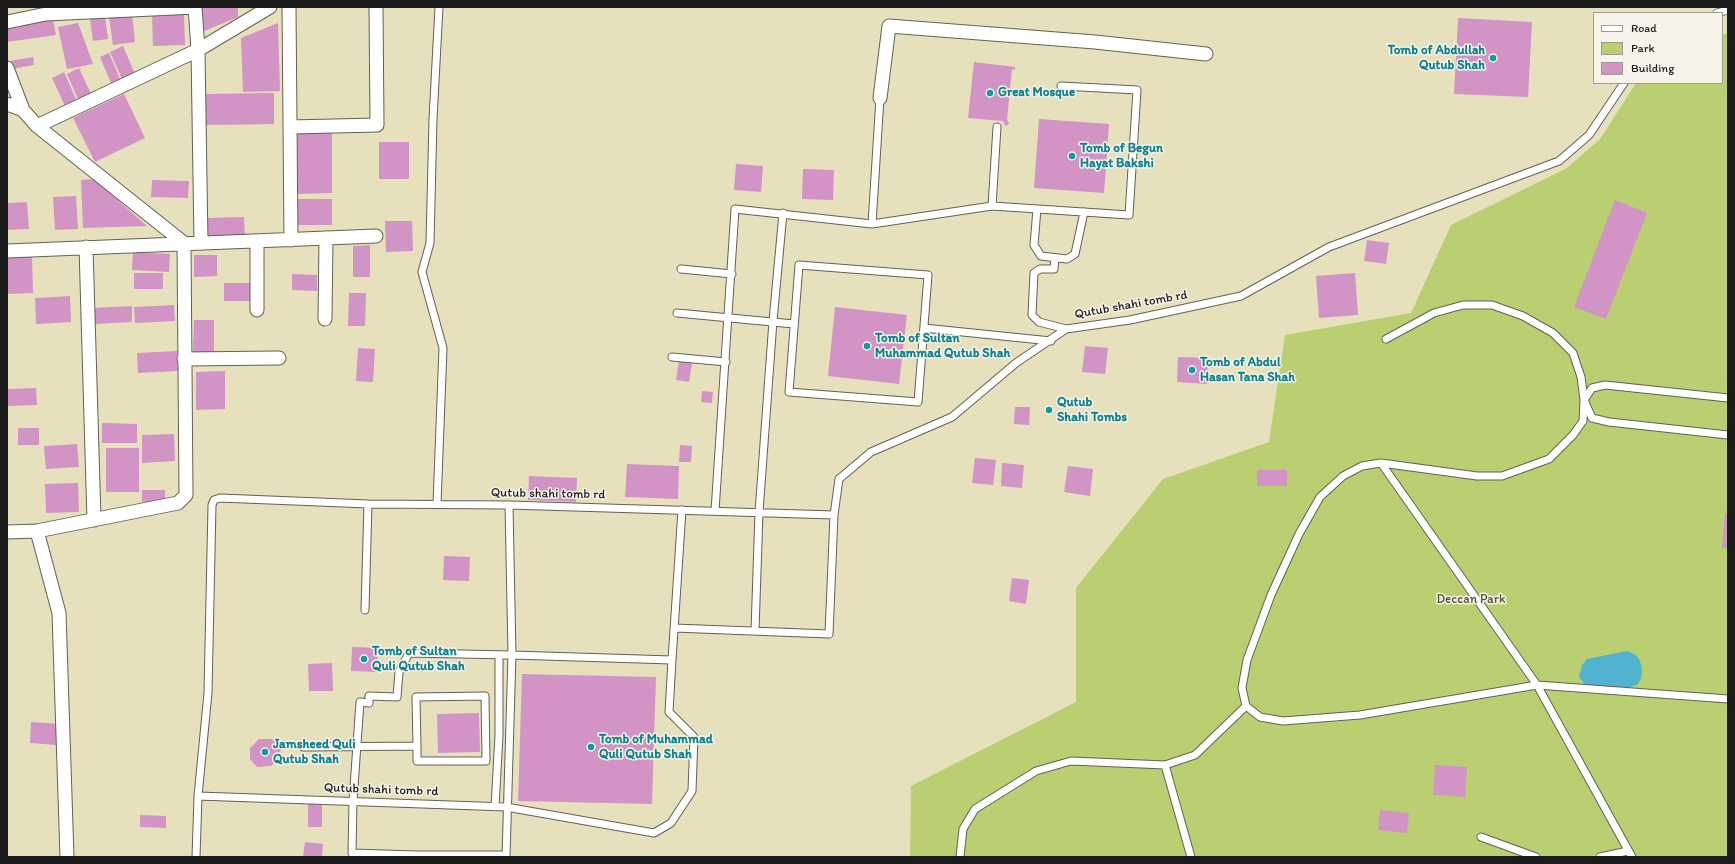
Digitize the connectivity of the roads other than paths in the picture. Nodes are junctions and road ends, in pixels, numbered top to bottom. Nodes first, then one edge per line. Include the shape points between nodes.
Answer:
1 (195, 7) edge
2 (269, 7) edge
3 (289, 7) edge
4 (376, 7) edge
5 (439, 7) edge
6 (46, 11) edge
7 (7, 22) edge
8 (198, 50) junction
9 (1206, 54) dead end
10 (7, 68) edge
11 (1623, 84) edge
12 (1061, 86) dead end
13 (880, 98) joint
14 (7, 104) edge
15 (23, 110) junction
16 (37, 126) junction
17 (290, 127) junction
18 (997, 127) dead end
19 (992, 206) junction
20 (1037, 209) junction
21 (1084, 212) junction
22 (783, 213) junction
23 (872, 224) junction
24 (376, 236) dead end
25 (326, 238) junction
26 (291, 240) junction
27 (257, 241) junction
28 (200, 242) junction
29 (184, 243) junction
30 (86, 247) junction
31 (7, 251) edge
32 (1055, 258) junction
33 (681, 269) dead end
34 (732, 274) junction
35 (257, 310) dead end
36 (677, 313) dead end
37 (729, 318) junction
38 (325, 319) dead end
39 (773, 321) junction
40 (794, 324) junction
41 (924, 328) junction
42 (1066, 329) junction
43 (1386, 339) dead end
44 (1050, 341) junction
45 (672, 357) dead end
46 (279, 358) dead end
47 (184, 359) junction
48 (726, 362) junction
49 (1728, 398) edge
50 (1584, 400) junction
51 (1728, 435) edge
52 (1381, 463) junction
53 (368, 504) junction
54 (437, 504) junction
55 (509, 505) junction
56 (682, 510) junction
57 (715, 510) junction
58 (759, 512) junction
59 (834, 515) junction
60 (94, 520) junction
61 (38, 531) junction
62 (7, 532) edge
63 (365, 610) dead end
64 (674, 628) junction
65 (755, 631) junction
66 (512, 655) junction
67 (499, 656) junction
68 (672, 660) junction
69 (1537, 685) junction
70 (1728, 699) edge
71 (1246, 706) junction
72 (486, 734) junction
73 (499, 734) junction
74 (357, 746) junction
75 (416, 746) junction
76 (303, 747) dead end
77 (1165, 765) junction
78 (198, 796) junction
79 (353, 801) junction
80 (494, 807) junction
81 (506, 807) junction
82 (1481, 837) dead end
83 (1630, 854) edge
84 (352, 855) edge
85 (417, 856) edge
86 (506, 856) edge
87 (67, 857) edge
88 (196, 857) edge
89 (960, 857) edge
90 (1191, 857) edge
91 (1536, 857) edge
92 (1600, 857) edge

1 - 6 street
1 - 8 street
2 - 8 street
3 - 17 street
4 - 17 street via 377,125
5 - 54 lane via 432,119 430,244 422,272 444,348
6 - 7 street
8 - 16 street
8 - 28 street
9 - 13 street via 1095,42 889,26
10 - 15 street
11 - 42 lane, Qutub shahi tomb rd via 1589,135 1559,160 1329,247 1241,296 1130,320
12 - 21 lane via 1137,90 1129,215
13 - 23 lane
14 - 15 street
15 - 16 street
16 - 29 street
17 - 26 street
18 - 19 lane
19 - 20 lane
19 - 23 lane
20 - 21 lane
20 - 32 lane via 1034,245 1040,256
21 - 32 lane via 1075,254 1067,260
22 - 23 lane
22 - 34 lane via 735,209
22 - 39 lane
24 - 25 street
25 - 26 street
25 - 38 street
26 - 27 street
27 - 28 street
27 - 35 street
28 - 29 street
29 - 30 street
29 - 47 street
30 - 31 street
30 - 60 street
32 - 42 lane via 1054,269 1040,269 1034,273 1032,315 1039,322
33 - 34 lane
34 - 37 lane
36 - 37 lane
37 - 39 lane
37 - 48 lane
39 - 40 lane
39 - 58 lane
40 - 41 lane via 799,265 928,275
40 - 41 lane via 789,392 918,402
41 - 44 lane
42 - 44 lane, Qutub shahi tomb rd
43 - 50 lane via 1434,313 1463,305 1492,305 1523,316 1553,333 1573,353 1581,377
44 - 59 lane, Qutub shahi tomb rd via 1016,363 952,417 871,452 839,479
45 - 48 lane
46 - 47 street
47 - 60 street via 186,495 178,503
48 - 57 lane
49 - 50 lane via 1605,385 1592,388
50 - 51 lane via 1592,418
50 - 52 lane via 1583,421 1573,435 1549,459 1522,470 1502,476 1477,476
52 - 69 lane
52 - 71 lane via 1362,466 1343,476 1320,497 1271,595 1247,660 1242,688
53 - 54 lane, Qutub shahi tomb rd
53 - 63 lane
53 - 78 lane, Qutub shahi tomb rd via 220,498 214,500 208,693
54 - 55 lane, Qutub shahi tomb rd
55 - 56 lane, Qutub shahi tomb rd
55 - 66 lane
56 - 57 lane, Qutub shahi tomb rd
56 - 64 lane, Qutub shahi tomb rd
57 - 58 lane, Qutub shahi tomb rd
58 - 59 lane, Qutub shahi tomb rd
58 - 65 lane
59 - 65 lane, Qutub shahi tomb rd via 829,634
60 - 61 street
61 - 62 street
61 - 87 street via 59,613
64 - 65 lane, Qutub shahi tomb rd
64 - 68 lane, Qutub shahi tomb rd
66 - 67 lane
66 - 68 lane
66 - 81 lane
67 - 73 lane
67 - 74 lane via 409,654 399,672 398,697 369,696 369,703 360,702
68 - 81 lane, Qutub shahi tomb rd via 669,712 694,737 692,791 671,823 654,833
69 - 70 lane
69 - 71 lane via 1360,715 1283,721 1260,717
69 - 83 lane
71 - 77 lane via 1195,755
72 - 73 lane
72 - 75 lane via 486,761 417,761
72 - 75 lane via 486,696 416,697
73 - 80 lane
74 - 75 lane
74 - 76 lane
74 - 79 lane
77 - 89 lane via 1071,761 1036,771 975,809 962,829
77 - 90 lane
78 - 79 lane, Qutub shahi tomb rd
78 - 88 lane
79 - 80 lane, Qutub shahi tomb rd
79 - 84 lane
80 - 81 lane, Qutub shahi tomb rd
81 - 86 lane
82 - 91 lane
83 - 92 lane
84 - 85 lane
85 - 86 lane

